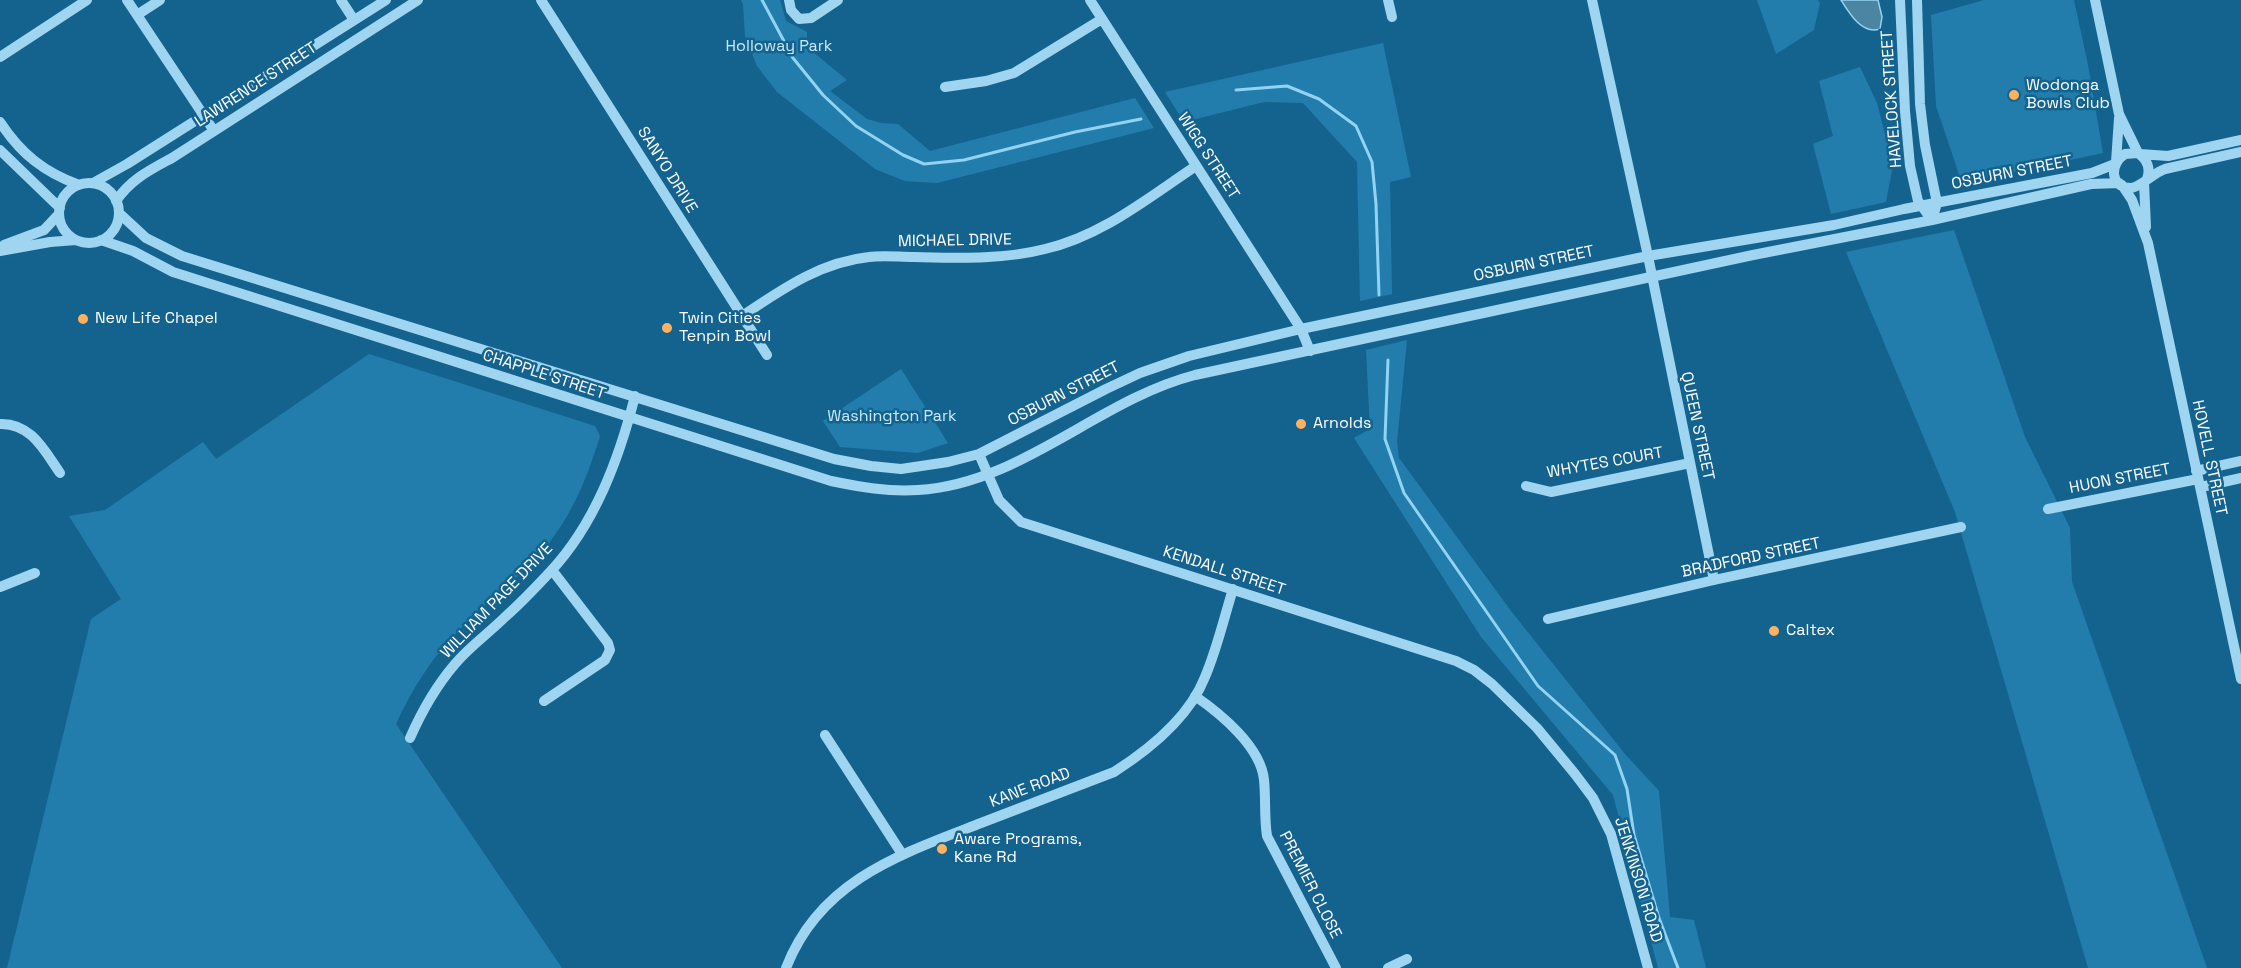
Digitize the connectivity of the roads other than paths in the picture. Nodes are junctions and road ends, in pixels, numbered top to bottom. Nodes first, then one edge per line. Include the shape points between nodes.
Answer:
1 (87, 0) edge
2 (127, 0) edge
3 (160, 0) edge
4 (341, 0) edge
5 (386, 0) edge
6 (418, 0) edge
7 (541, 0) edge
8 (789, 0) edge
9 (838, 0) edge
10 (1090, 0) edge
11 (1388, 0) edge
12 (1592, 0) edge
13 (1900, 0) edge
14 (1917, 0) edge
15 (2095, 0) edge
16 (137, 15) junction
17 (1392, 17) dead end
18 (1102, 19) junction
19 (354, 20) junction
20 (0, 57) edge
21 (945, 87) dead end
22 (2120, 114) junction
23 (203, 116) junction
24 (0, 122) edge
25 (214, 131) junction
26 (2241, 140) edge
27 (0, 150) edge
28 (2241, 152) edge
29 (2139, 154) junction
30 (2115, 163) junction
31 (1196, 166) junction
32 (2145, 180) junction
33 (93, 183) junction
34 (2121, 184) junction
35 (79, 185) junction
36 (116, 201) junction
37 (1937, 203) junction
38 (1920, 206) junction
39 (59, 211) junction
40 (120, 214) junction
41 (1932, 220) junction
42 (76, 240) junction
43 (101, 240) junction
44 (2148, 243) junction
45 (0, 249) edge
46 (1648, 256) junction
47 (1651, 278) junction
48 (742, 316) junction
49 (1300, 329) junction
50 (1310, 351) junction
51 (767, 355) dead end
52 (635, 396) junction
53 (630, 418) junction
54 (0, 424) edge
55 (979, 454) junction
56 (2241, 461) edge
57 (1690, 463) junction
58 (60, 473) dead end
59 (986, 474) junction
60 (2241, 477) edge
61 (2198, 479) junction
62 (1526, 486) dead end
63 (2048, 509) dead end
64 (1961, 527) dead end
65 (552, 570) junction
66 (34, 573) dead end
67 (1714, 580) junction
68 (0, 587) edge
69 (1233, 590) junction
70 (1548, 619) dead end
71 (1474, 670) joint
72 (2241, 679) edge
73 (1195, 696) junction
74 (544, 701) dead end
75 (825, 735) dead end
76 (410, 738) dead end
77 (902, 854) junction
78 (1407, 958) dead end
79 (786, 968) edge
80 (1336, 968) edge
81 (1388, 968) edge
82 (1648, 968) edge

1 - 20 street
2 - 16 street
3 - 16 street
4 - 19 street
5 - 19 street, LAWRENCE STREET
6 - 25 street, LAWRENCE STREET
7 - 48 street, SANYO DRIVE
8 - 9 street via 799,19 811,18
10 - 18 street, WIGG STREET
11 - 17 street
12 - 46 street
13 - 38 street, HAVELOCK STREET via 1906,127
14 - 37 street, HAVELOCK STREET via 1921,112
15 - 22 street
16 - 23 street
18 - 21 street via 1014,73
18 - 31 street, WIGG STREET
19 - 23 street, LAWRENCE STREET
22 - 29 street
22 - 30 street
23 - 25 street
23 - 33 street, LAWRENCE STREET
24 - 35 street via 42,167
25 - 36 street, LAWRENCE STREET via 140,175
26 - 29 street via 2168,156
27 - 39 street
28 - 32 street via 2174,166
29 - 30 street via 2125,154
29 - 32 street via 2148,166
30 - 34 street via 2114,176
30 - 37 street, OSBURN STREET via 2092,173
31 - 48 street, MICHAEL DRIVE via 1076,240 1047,249 984,258 869,256 806,275
31 - 49 street, WIGG STREET
32 - 34 street via 2132,188
32 - 44 street, HOVELL STREET
33 - 35 street
33 - 36 street via 107,189
34 - 41 street, OSBURN STREET via 2091,184
34 - 44 street, HOVELL STREET via 2132,200
35 - 39 street via 66,194
36 - 40 street
37 - 38 street, OSBURN STREET
37 - 41 street, HAVELOCK STREET
38 - 41 street, HAVELOCK STREET
38 - 46 street, OSBURN STREET via 1834,225
39 - 42 street via 63,227
39 - 45 street via 51,224 37,234
40 - 43 street via 115,228
40 - 52 street, CHAPPLE STREET via 146,238 182,256
41 - 47 street, OSBURN STREET
42 - 43 street
42 - 45 street
43 - 53 street, CHAPPLE STREET via 173,272
44 - 61 street, HOVELL STREET
46 - 47 street, QUEEN STREET
46 - 49 street, OSBURN STREET
47 - 50 street, OSBURN STREET
47 - 57 street, QUEEN STREET
48 - 51 street, SANYO DRIVE
49 - 50 street, WIGG STREET
49 - 55 street, OSBURN STREET via 1189,356 1140,373
50 - 59 street, OSBURN STREET via 1162,384
52 - 53 street, WILLIAM PAGE DRIVE
52 - 55 street, CHAPPLE STREET via 834,459 871,466 902,470
53 - 59 street, CHAPPLE STREET via 831,481 872,489 935,488
53 - 65 street, WILLIAM PAGE DRIVE via 598,504
54 - 58 street via 13,423 25,429
55 - 59 street, KENDALL STREET
56 - 61 street, HUON STREET
57 - 62 street, WHYTES COURT via 1551,492
57 - 67 street, QUEEN STREET
59 - 69 street, KENDALL STREET via 999,500 1021,522
60 - 61 street, HUON STREET
61 - 63 street, HUON STREET
61 - 72 street, HOVELL STREET
64 - 67 street, BRADFORD STREET
65 - 74 street via 610,650 605,660
65 - 76 street, WILLIAM PAGE DRIVE via 455,664
66 - 68 street
67 - 70 street, BRADFORD STREET
69 - 71 street, KENDALL STREET
69 - 73 street, KANE ROAD via 1205,678
71 - 82 street, JENKINSON ROAD via 1537,728 1593,798 1611,834
73 - 77 street, KANE ROAD via 1163,735 1114,772
73 - 80 street, PREMIER CLOSE via 1220,714 1258,760 1265,781 1267,836
75 - 77 street
77 - 79 street, KANE ROAD via 840,891 800,940
78 - 81 street

